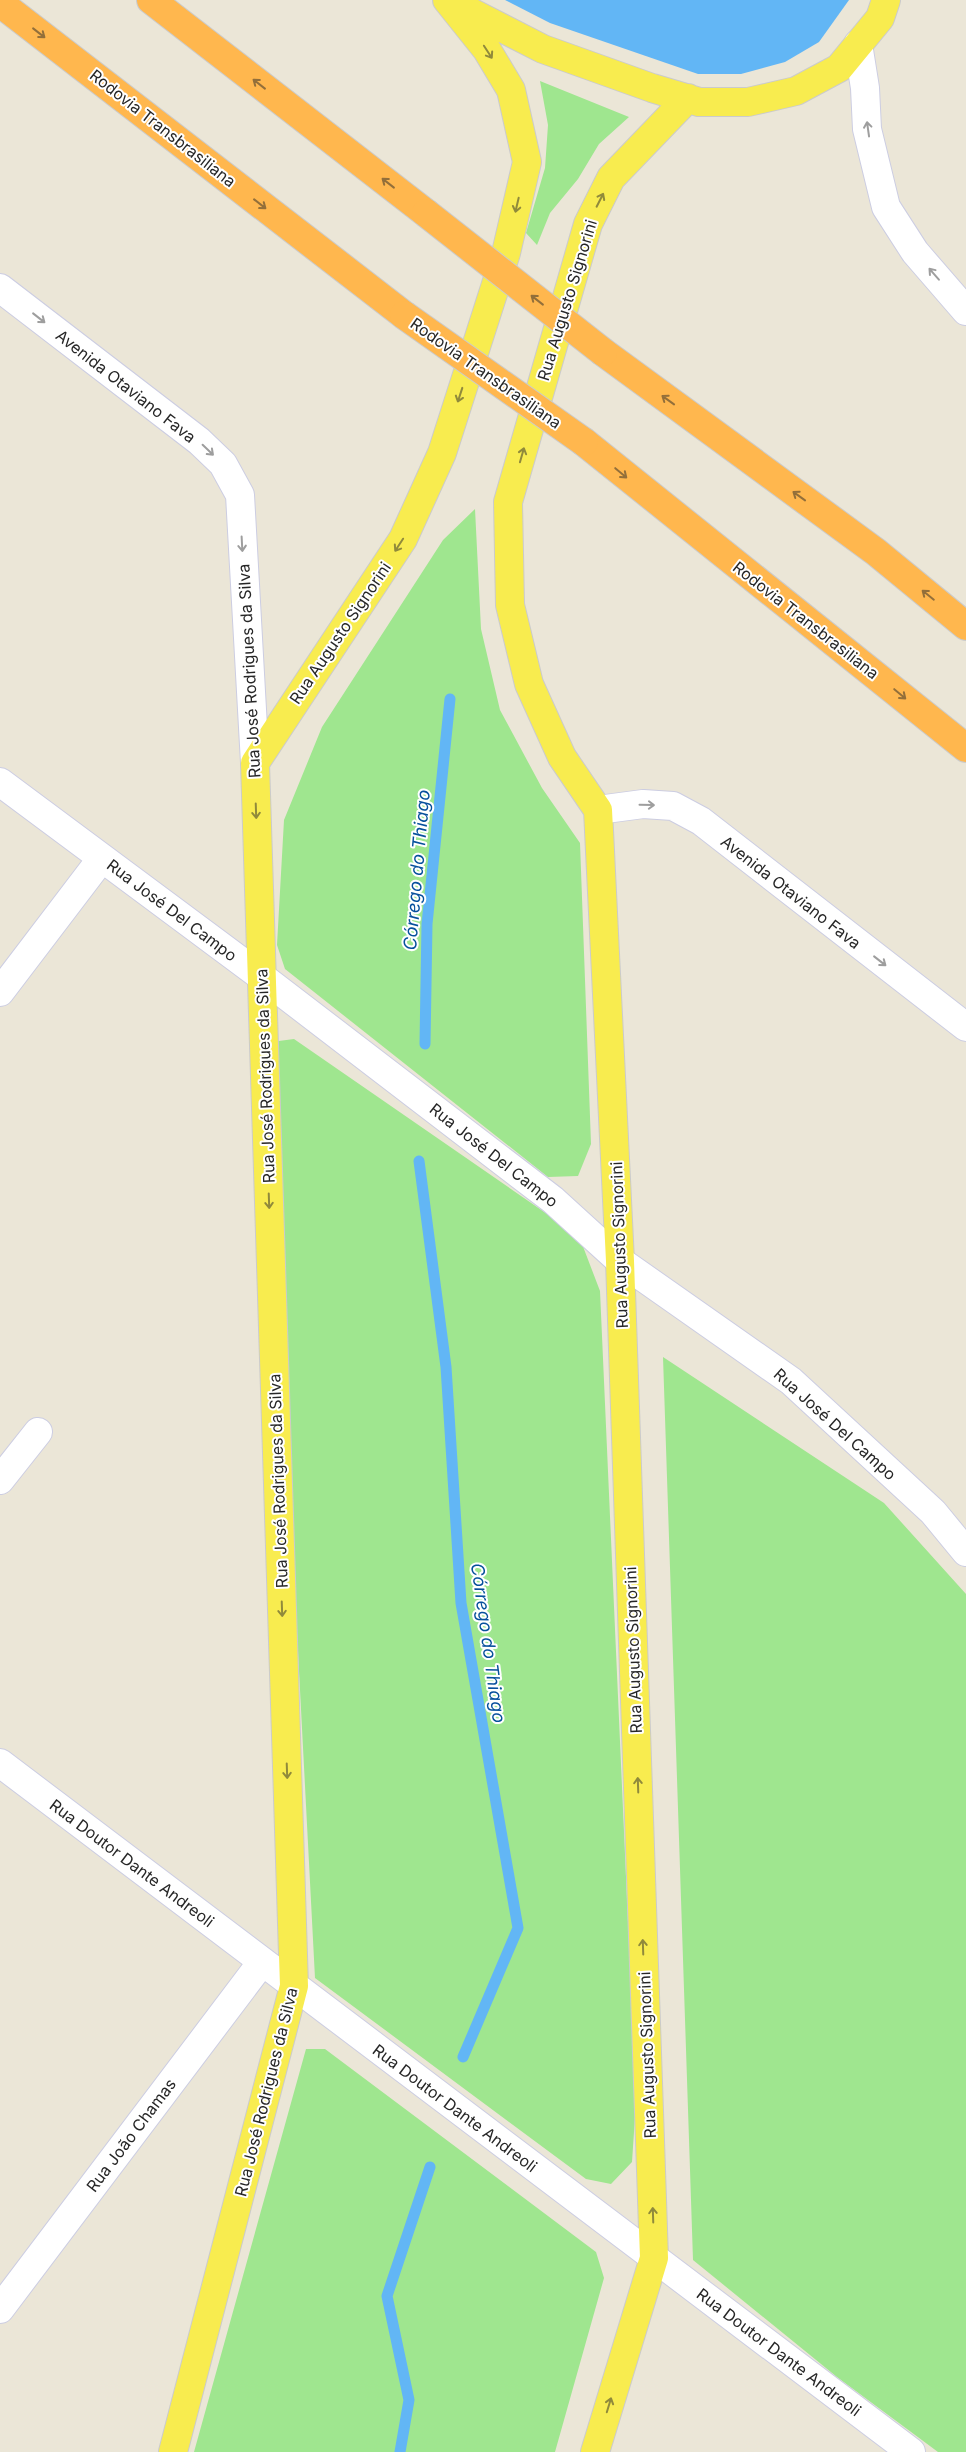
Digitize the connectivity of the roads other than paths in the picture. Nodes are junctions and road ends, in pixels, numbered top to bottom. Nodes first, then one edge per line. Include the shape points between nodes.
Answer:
1 (151, 0) edge
2 (447, 0) edge
3 (886, 0) edge
4 (0, 3) edge
5 (858, 44) junction
6 (688, 98) junction
7 (0, 288) edge
8 (966, 311) edge
9 (240, 495) joint
10 (966, 626) edge
11 (966, 748) edge
12 (255, 763) junction
13 (0, 782) edge
14 (598, 810) junction
15 (102, 858) junction
16 (262, 977) junction
17 (0, 992) edge
18 (966, 1028) edge
19 (620, 1261) junction
20 (38, 1432) dead end
21 (0, 1480) edge
22 (966, 1552) edge
23 (0, 1763) edge
24 (262, 1962) junction
25 (294, 1986) junction
26 (654, 2258) junction
27 (0, 2309) edge
28 (173, 2452) edge
29 (595, 2452) edge
30 (911, 2452) edge

10 -> 1 highway, bridge via 876,552 603,352
2 - 6 main road via 543,49
2 -> 12 main road, Rua Augusto Signorini via 486,50 511,90 527,162 506,253 442,452 403,539
3 - 5 main road via 880,18
4 -> 11 highway, Rodovia Transbrasiliana, bridge via 404,315 584,442
5 - 6 main road via 839,68 796,91 748,102 699,102
8 -> 5 street via 915,252 886,207 867,129
14 -> 6 main road, Rua Augusto Signorini via 562,757 529,684 510,605 508,502 588,224 610,178
7 -> 9 street, Avenida Otaviano Fava via 199,441 223,464
9 -> 12 street, Rua José Rodrigues da Silva
12 -> 16 main road, Rua José Rodrigues da Silva
13 - 15 street, Rua José Del Campo
14 -> 18 street, Avenida Otaviano Fava via 643,804 673,806 700,821
14 - 19 main road, Rua Augusto Signorini
15 - 16 street, Rua José Del Campo
15 - 17 street
16 - 19 street, Rua José Del Campo via 553,1200
16 -> 25 main road, Rua José Rodrigues da Silva
19 - 22 street, Rua José Del Campo via 791,1381 933,1512
26 -> 19 main road, Rua Augusto Signorini
20 - 21 street
23 - 24 street, Rua Doutor Dante Andreoli
24 - 25 street, Rua Doutor Dante Andreoli
24 - 27 street, Rua João Chamas
25 - 26 street, Rua Doutor Dante Andreoli
25 - 28 main road, Rua José Rodrigues da Silva
29 -> 26 main road, Rua Augusto Signorini
26 - 30 street, Rua Doutor Dante Andreoli

